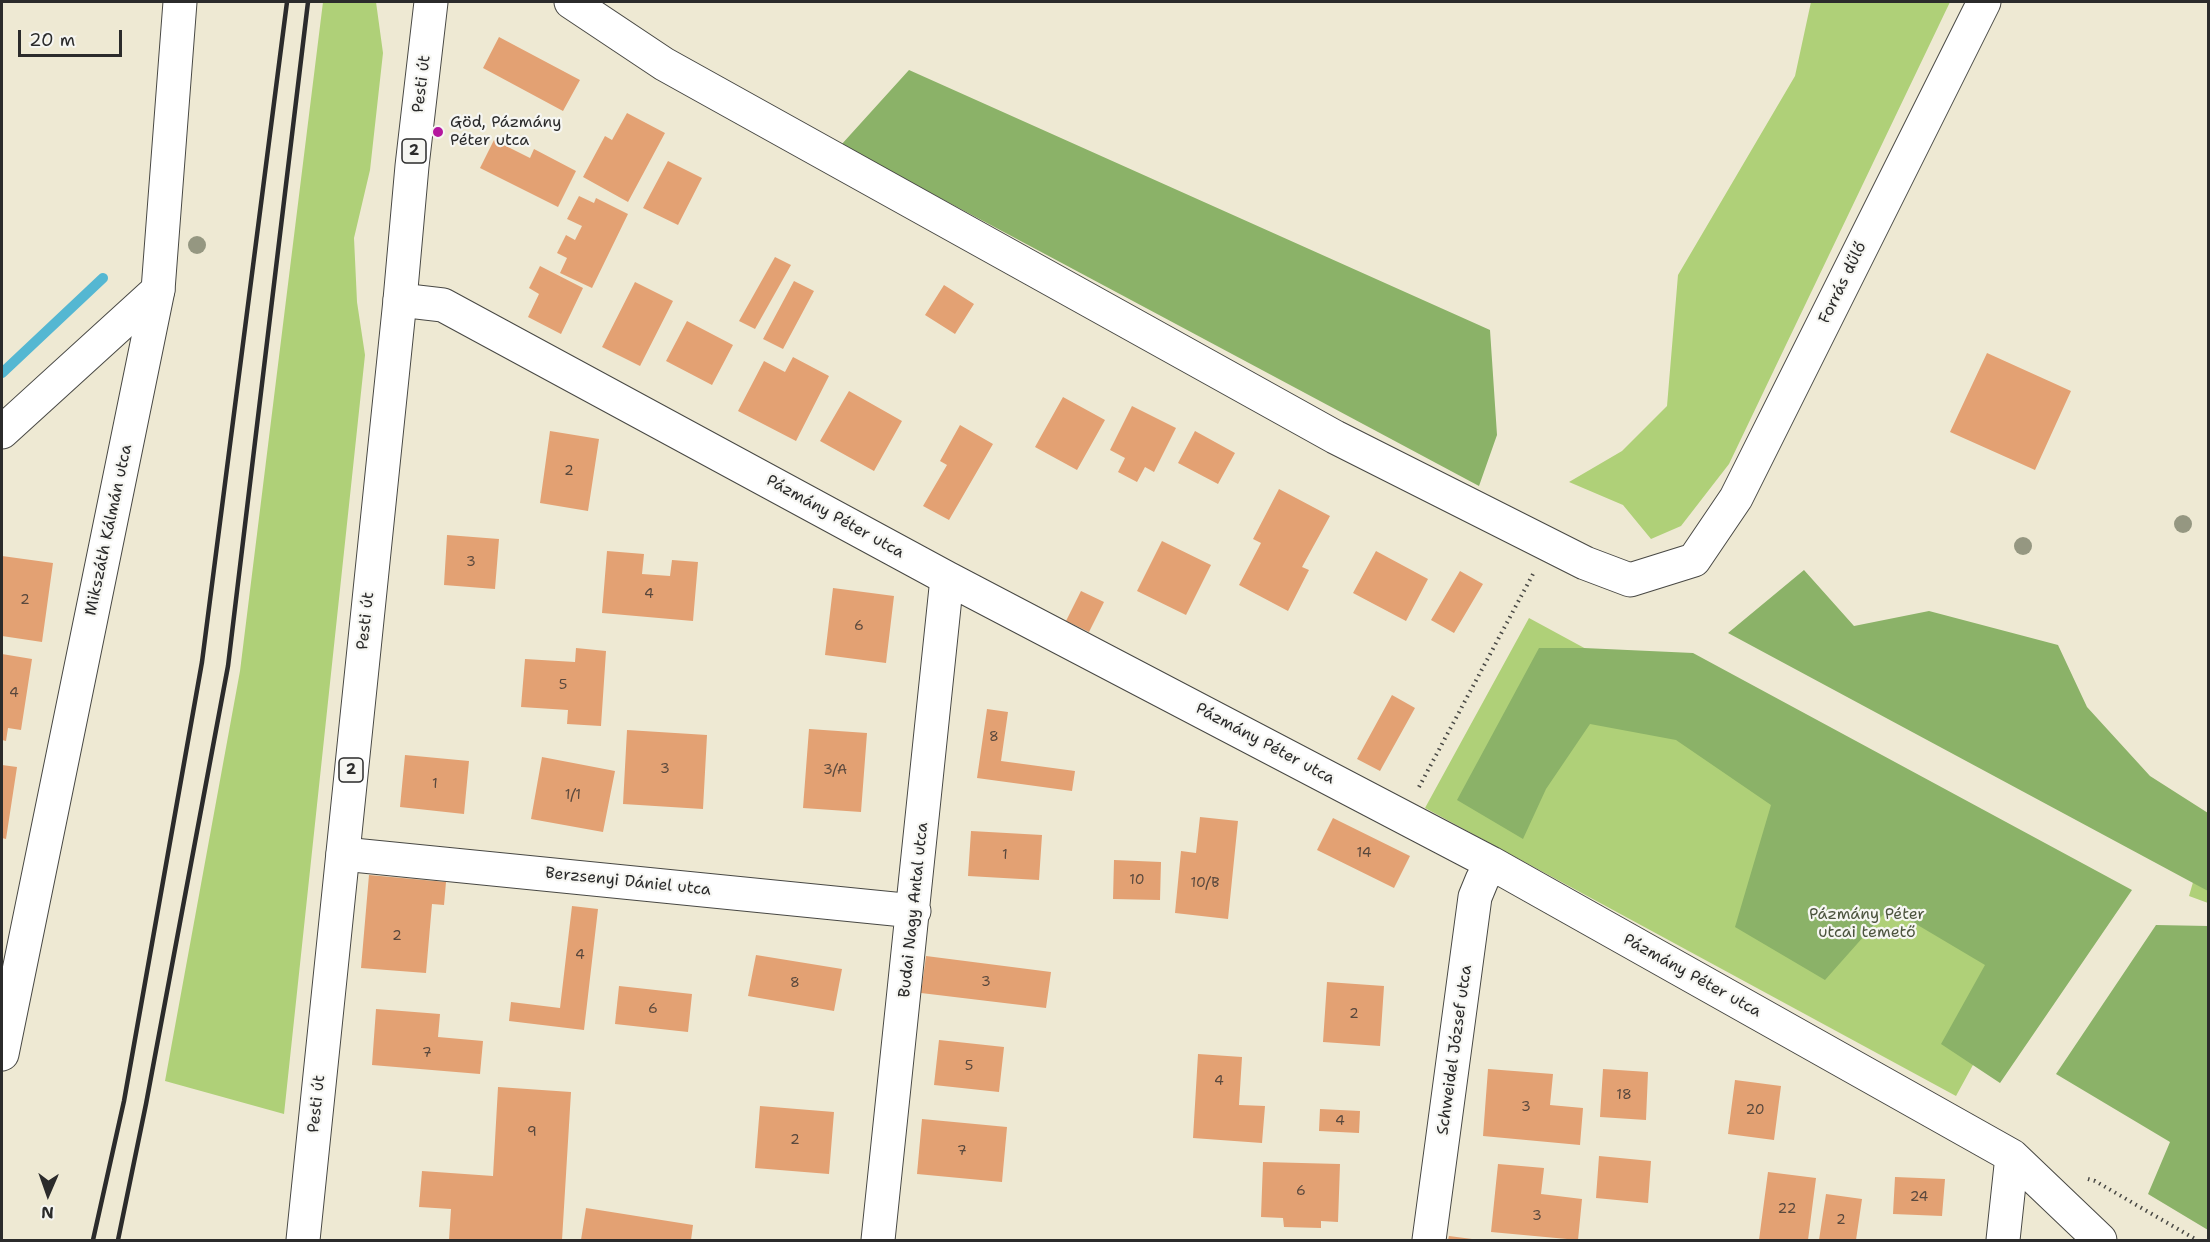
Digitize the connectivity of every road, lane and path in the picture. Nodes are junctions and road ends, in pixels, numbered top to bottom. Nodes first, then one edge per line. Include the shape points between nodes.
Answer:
1 (180, 2) edge
2 (431, 2) edge
3 (571, 2) edge
4 (1984, 2) edge
5 (158, 290) junction
6 (400, 300) junction
7 (2, 432) edge
8 (1549, 544) junction
9 (947, 579) junction
10 (1404, 817) junction
11 (342, 854) junction
12 (1491, 863) junction
13 (914, 911) junction
14 (2, 1054) edge
15 (2012, 1156) junction
16 (2085, 1178) dead end
17 (303, 1240) edge
18 (878, 1240) edge
19 (1429, 1240) edge
20 (2003, 1240) edge
21 (2100, 1240) edge
22 (2197, 1240) edge

1 - 5 street, Mikszáth Kálmán utca
2 - 6 street, Pesti út / 2
3 - 8 street via 664,64 1335,437
4 - 8 street, Forrás dűlő via 1736,498 1694,560 1630,580
5 - 7 street
5 - 14 street, Mikszáth Kálmán utca
6 - 9 street, Pázmány Péter utca via 443,305
6 - 11 street, Pesti út / 2
8 - 10 path
9 - 10 street, Pázmány Péter utca
9 - 13 street, Budai Nagy Antal utca
10 - 12 street, Pázmány Péter utca
11 - 13 street, Berzsenyi Dániel utca
11 - 17 street, Pesti út / 2
12 - 15 street, Pázmány Péter utca
12 - 19 street, Schweidel József utca via 1475,897
13 - 18 street, Budai Nagy Antal utca
15 - 20 street
15 - 21 street, Pázmány Péter utca
16 - 22 path

